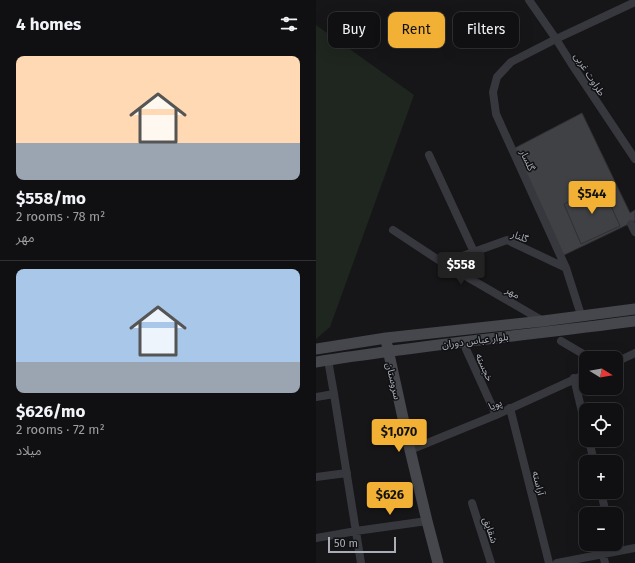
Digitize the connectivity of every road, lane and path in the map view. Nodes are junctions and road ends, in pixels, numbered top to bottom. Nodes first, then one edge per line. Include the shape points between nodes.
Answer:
1 (529, 0) edge
2 (635, 2) edge
3 (556, 38) junction
4 (429, 155) dead end
5 (635, 158) edge
6 (631, 224) dead end
7 (393, 230) dead end
8 (635, 232) edge
9 (474, 252) junction
10 (443, 264) junction
11 (566, 268) junction
12 (635, 309) edge
13 (581, 315) junction
14 (543, 321) junction
15 (635, 322) edge
16 (386, 338) junction
17 (561, 341) dead end
18 (316, 349) edge
19 (466, 350) dead end
20 (388, 351) junction
21 (579, 352) edge
22 (635, 353) edge
23 (623, 359) edge
24 (328, 360) junction
25 (316, 362) edge
26 (579, 376) edge
27 (574, 378) junction
28 (334, 394) junction
29 (316, 397) edge
30 (580, 403) edge
31 (510, 408) junction
32 (496, 415) junction
33 (410, 450) junction
34 (347, 473) junction
35 (316, 477) edge
36 (472, 503) dead end
37 (427, 521) junction
38 (356, 531) junction
39 (316, 538) edge
40 (635, 548) edge
41 (616, 553) joint
42 (604, 559) edge
43 (361, 563) edge
44 (438, 563) edge
45 (491, 563) edge
46 (549, 563) edge
47 (557, 563) edge

1 - 3 street, طراوت غربی
2 - 3 street, گلسار
3 - 5 street, طراوت غربی via 570,63
3 - 11 street, گلسار via 511,62 497,77 493,92 496,114
4 - 9 street
6 - 8 street
7 - 10 street, مهر
9 - 10 street, گلنار
9 - 11 street, گلنار via 507,240
10 - 14 street, مهر
11 - 13 street, گلسار
12 - 13 street, بلوار عباس دوران
13 - 14 street, بلوار عباس دوران
14 - 16 street, بلوار عباس دوران
15 - 20 street, بلوار عباس دوران
16 - 18 street, بلوار عباس دوران
16 - 20 street, سروستان
17 - 21 street
19 - 32 street, خجسته
20 - 24 street, بلوار عباس دوران
20 - 33 street, سروستان
22 - 23 street
24 - 25 street, بلوار عباس دوران
24 - 28 street
26 - 27 street, پویا
27 - 30 street
27 - 31 street, پویا
28 - 29 street
28 - 34 street
31 - 32 street, پویا
31 - 46 street, آراسته
32 - 33 street, پویا
33 - 37 street, سروستان
34 - 35 street
34 - 38 street
36 - 45 street, شقایق
37 - 38 street
37 - 44 street, سروستان
38 - 39 street
38 - 43 street
40 - 41 street
41 - 42 street
42 - 47 street

